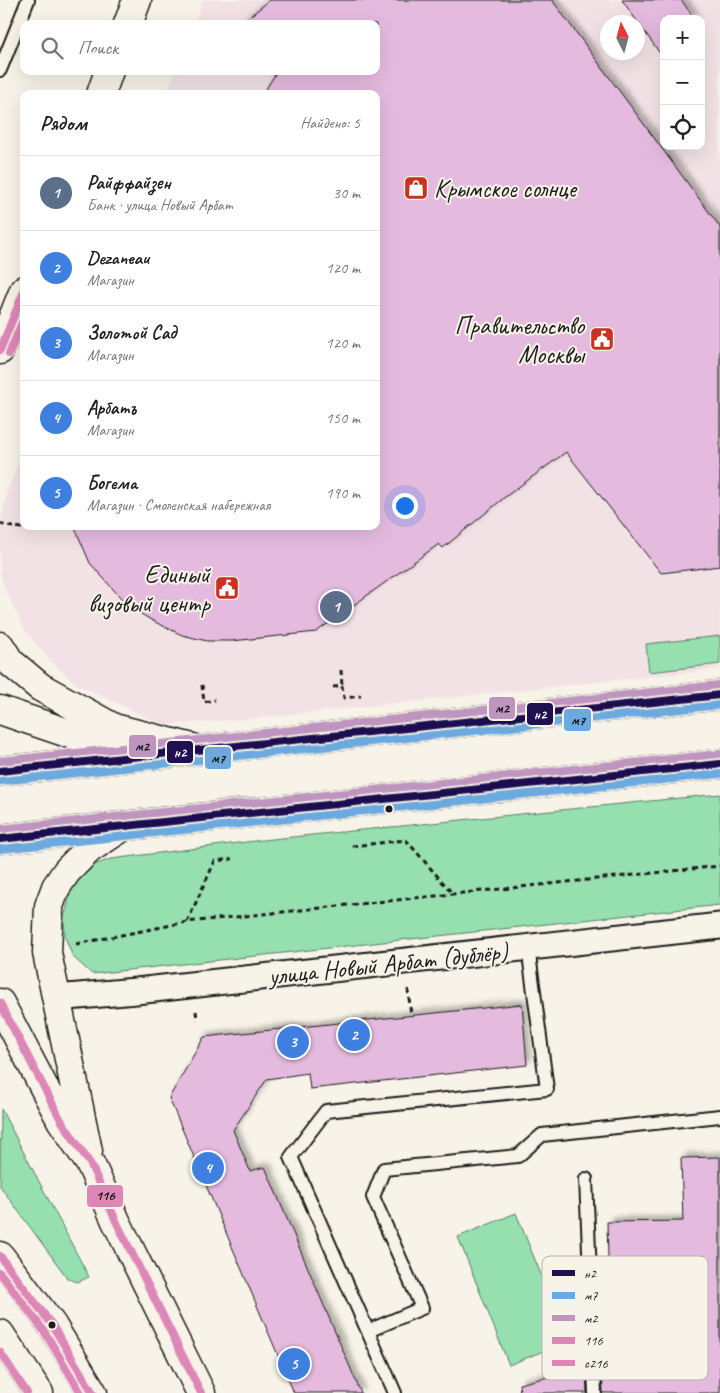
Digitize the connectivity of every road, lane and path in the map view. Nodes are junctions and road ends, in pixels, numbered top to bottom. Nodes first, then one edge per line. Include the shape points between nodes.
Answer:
1 (28, 0) edge
2 (137, 0) edge
3 (130, 20) edge
4 (0, 70) edge
5 (107, 75) edge
6 (102, 90) edge
7 (20, 300) edge
8 (0, 350) edge
9 (0, 523) edge
10 (20, 528) edge
11 (0, 646) edge
12 (341, 670) dead end
13 (202, 685) dead end
14 (342, 686) junction
15 (333, 687) dead end
16 (720, 695) edge
17 (361, 696) dead end
18 (215, 700) dead end
19 (0, 710) edge
20 (199, 750) junction
21 (135, 756) junction
22 (720, 764) edge
23 (0, 771) edge
24 (124, 826) junction
25 (0, 839) edge
26 (352, 846) dead end
27 (232, 859) dead end
28 (720, 866) edge
29 (452, 893) junction
30 (187, 922) junction
31 (720, 926) edge
32 (73, 944) dead end
33 (528, 948) junction
34 (56, 998) junction
35 (0, 1003) edge
36 (720, 1116) edge
37 (91, 1165) junction
38 (586, 1179) dead end
39 (0, 1256) edge
40 (589, 1256) edge
41 (368, 1331) junction
42 (0, 1334) edge
43 (594, 1380) edge
44 (39, 1393) edge
45 (93, 1393) edge
46 (201, 1393) edge
47 (395, 1393) edge
48 (595, 1393) edge

1 - 4 lane
2 - 3 main road
5 - 6 main road
7 - 8 main road
9 - 10 path
11 - 20 main road via 10,662 40,688 114,728
12 - 14 path
13 - 18 path via 204,702
14 - 15 path
14 - 17 path via 344,698
16 - 20 main road
19 - 21 main road
20 - 21 main road
21 - 23 main road
22 - 24 main road
24 - 25 main road
24 - 34 main road via 88,849 56,887 49,906 47,953
26 - 29 path via 406,840
27 - 30 path via 215,861
28 - 29 path
29 - 30 path
30 - 32 path
31 - 33 street, улица Новый Арбат (дублёр)
33 - 34 street, улица Новый Арбат (дублёр)
33 - 41 lane via 547,1089 326,1111 291,1157
34 - 37 main road
35 - 37 main road via 60,1120
36 - 41 lane via 542,1135 518,1156 384,1169 373,1197 422,1308
37 - 46 main road
38 - 40 lane
39 - 45 main road via 52,1326
41 - 47 lane
42 - 44 main road
43 - 48 lane

